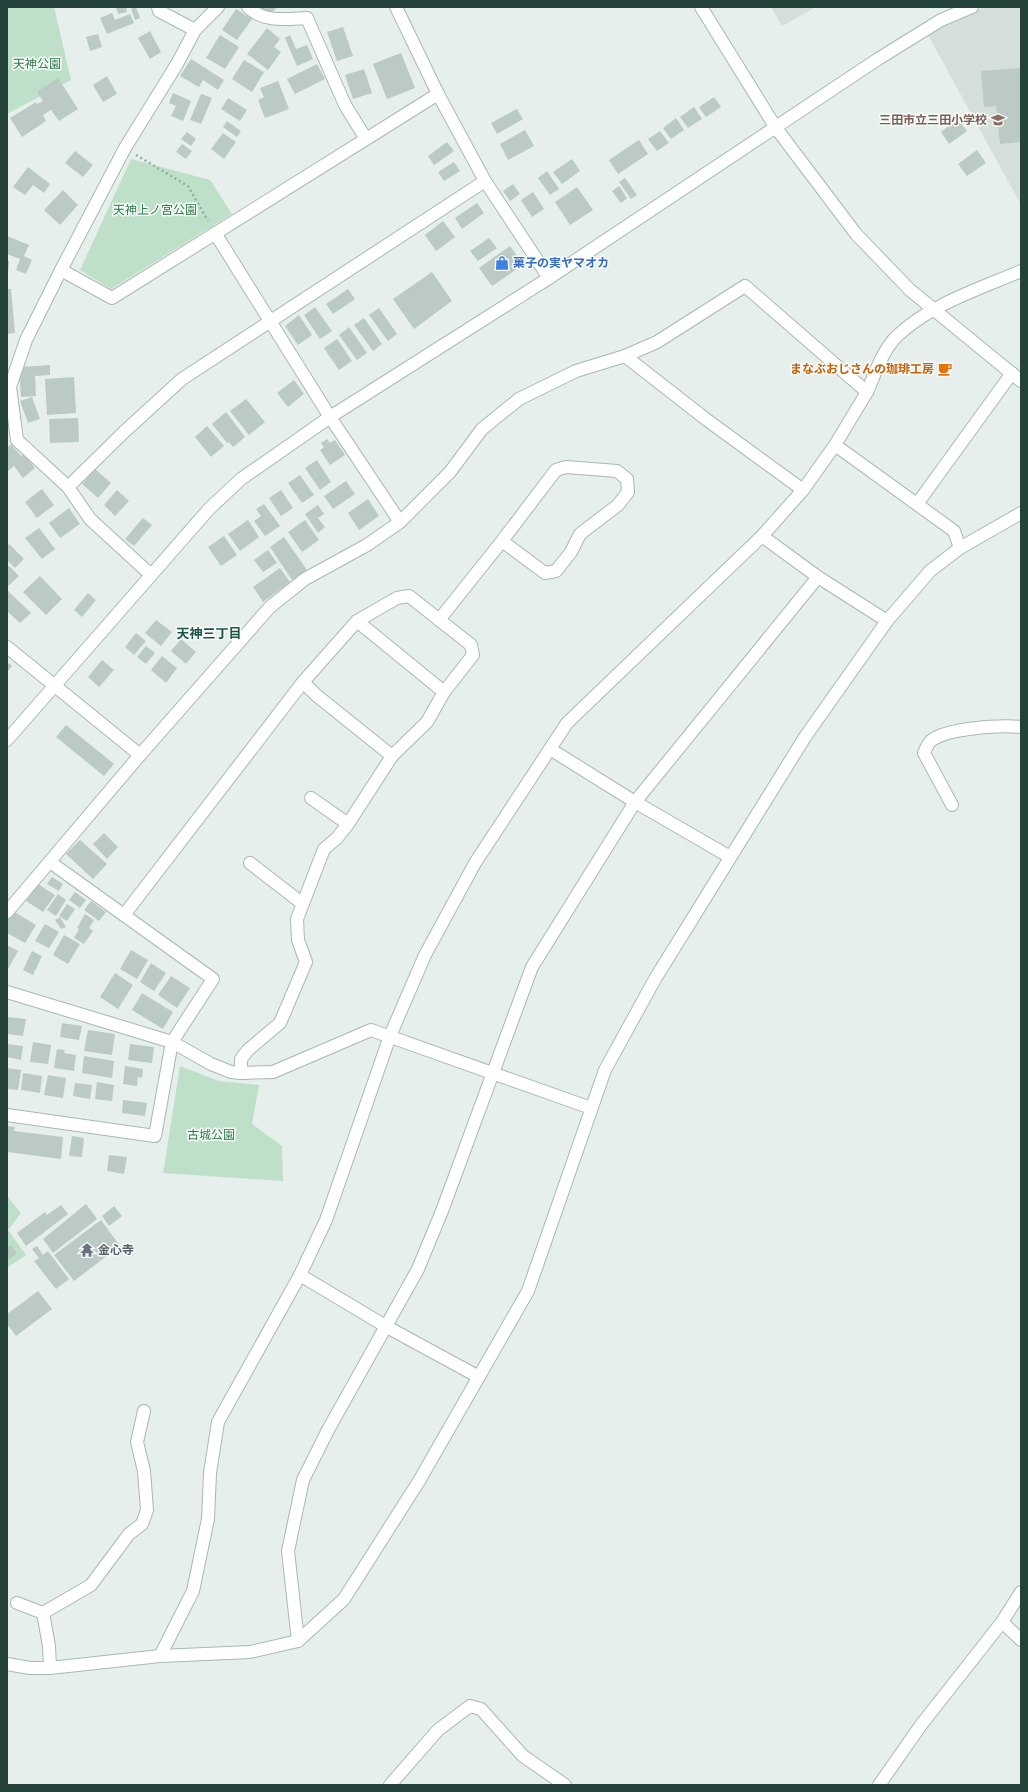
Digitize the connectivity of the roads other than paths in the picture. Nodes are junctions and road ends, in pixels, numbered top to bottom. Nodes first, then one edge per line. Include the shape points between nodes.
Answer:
1 (158, 7) edge
2 (218, 7) edge
3 (248, 7) edge
4 (396, 7) edge
5 (701, 7) edge
6 (972, 7) edge
7 (195, 30) junction
8 (438, 94) junction
9 (776, 128) junction
10 (366, 139) junction
11 (485, 181) junction
12 (216, 233) junction
13 (61, 270) junction
14 (1021, 271) edge
15 (549, 278) junction
16 (932, 309) junction
17 (270, 321) junction
18 (625, 356) junction
19 (1017, 377) edge
20 (867, 392) junction
21 (10, 411) edge
22 (330, 417) junction
23 (835, 445) junction
24 (68, 486) junction
25 (803, 490) junction
26 (917, 504) junction
27 (1021, 513) edge
28 (400, 522) junction
29 (762, 536) junction
30 (502, 541) junction
31 (960, 548) junction
32 (151, 575) junction
33 (818, 577) junction
34 (439, 620) junction
35 (357, 621) junction
36 (887, 621) junction
37 (7, 647) edge
38 (303, 682) junction
39 (54, 685) junction
40 (444, 692) junction
41 (1021, 727) edge
42 (7, 740) edge
43 (550, 749) junction
44 (140, 754) junction
45 (392, 756) junction
46 (311, 798) dead end
47 (635, 802) junction
48 (952, 805) dead end
49 (348, 824) junction
50 (730, 857) junction
51 (50, 862) junction
52 (250, 863) dead end
53 (303, 904) junction
54 (7, 912) edge
55 (124, 915) junction
56 (7, 992) edge
57 (390, 1036) junction
58 (172, 1042) junction
59 (241, 1073) junction
60 (493, 1074) junction
61 (591, 1108) junction
62 (7, 1116) edge
63 (300, 1275) junction
64 (387, 1326) junction
65 (479, 1377) junction
66 (144, 1411) dead end
67 (1021, 1592) edge
68 (17, 1603) dead end
69 (43, 1613) junction
70 (1002, 1622) junction
71 (1021, 1640) edge
72 (298, 1641) junction
73 (160, 1656) junction
74 (7, 1664) edge
75 (50, 1668) junction
76 (390, 1785) edge
77 (565, 1785) edge
78 (880, 1785) edge

1 - 7 street via 160,11
2 - 7 street
3 - 10 street via 255,14 274,20 307,18 346,105
4 - 8 street
5 - 9 street
6 - 9 street via 941,20
7 - 13 street via 125,148
8 - 10 street
8 - 11 street
9 - 15 street
9 - 16 street via 856,234
10 - 12 street
11 - 15 street
11 - 17 street
12 - 13 street via 112,298
12 - 17 street
13 - 21 street via 26,340 10,387
14 - 16 street
15 - 22 street
16 - 19 street
16 - 20 street via 897,337 883,355
17 - 22 street
17 - 24 street via 182,379
18 - 20 street via 657,342 745,286
18 - 25 street
18 - 28 street via 576,371 519,399 482,429 450,472
19 - 26 street
20 - 23 street
21 - 24 street via 17,440
22 - 28 street
22 - 32 street via 241,479 209,509
23 - 25 street
23 - 26 street
24 - 32 street via 90,519
25 - 29 street
26 - 31 street via 954,531
27 - 31 street
28 - 44 street via 367,545 305,579 270,607
29 - 33 street
29 - 43 street via 567,723
30 - 30 street via 556,470 566,467 617,471 627,479 628,492 618,505 580,534 571,552 556,571 545,573
30 - 34 street
31 - 36 street via 930,571
32 - 39 street
33 - 36 street
33 - 47 street
34 - 35 street via 409,596 397,598
34 - 40 street via 471,645 472,655
35 - 38 street
35 - 40 street
36 - 50 street via 805,737
37 - 39 street
38 - 45 street
38 - 55 street
39 - 42 street
39 - 44 street
40 - 45 street via 427,722
41 - 48 street via 1005,725 947,732 930,740 924,753
43 - 47 street
43 - 57 street via 475,863 425,955
44 - 51 street
45 - 49 street
46 - 49 street
47 - 50 street
47 - 60 street via 532,967
49 - 53 street via 324,849
50 - 61 street via 655,979 605,1070
51 - 54 street
51 - 55 street
52 - 53 street
53 - 59 street via 297,920 298,940 306,962 280,1023 248,1050 241,1059
55 - 58 street via 213,979
56 - 58 street
57 - 59 street via 371,1030 273,1072
57 - 60 street
57 - 63 street via 326,1220
58 - 59 street via 211,1064
58 - 62 street via 154,1136
60 - 61 street
60 - 64 street via 418,1269
61 - 65 street via 528,1291
63 - 64 street
63 - 73 street via 218,1422 210,1473 208,1519 193,1591
64 - 65 street
64 - 72 street via 303,1480 288,1551
65 - 72 street via 419,1481 344,1599
66 - 69 street via 137,1442 144,1471 147,1510 142,1524 129,1534 91,1585
67 - 70 street
68 - 69 street
69 - 75 street
70 - 71 street
70 - 78 street via 921,1725
72 - 73 street via 250,1652
73 - 75 street
74 - 75 street
76 - 77 street via 438,1730 470,1706 481,1709 523,1756

